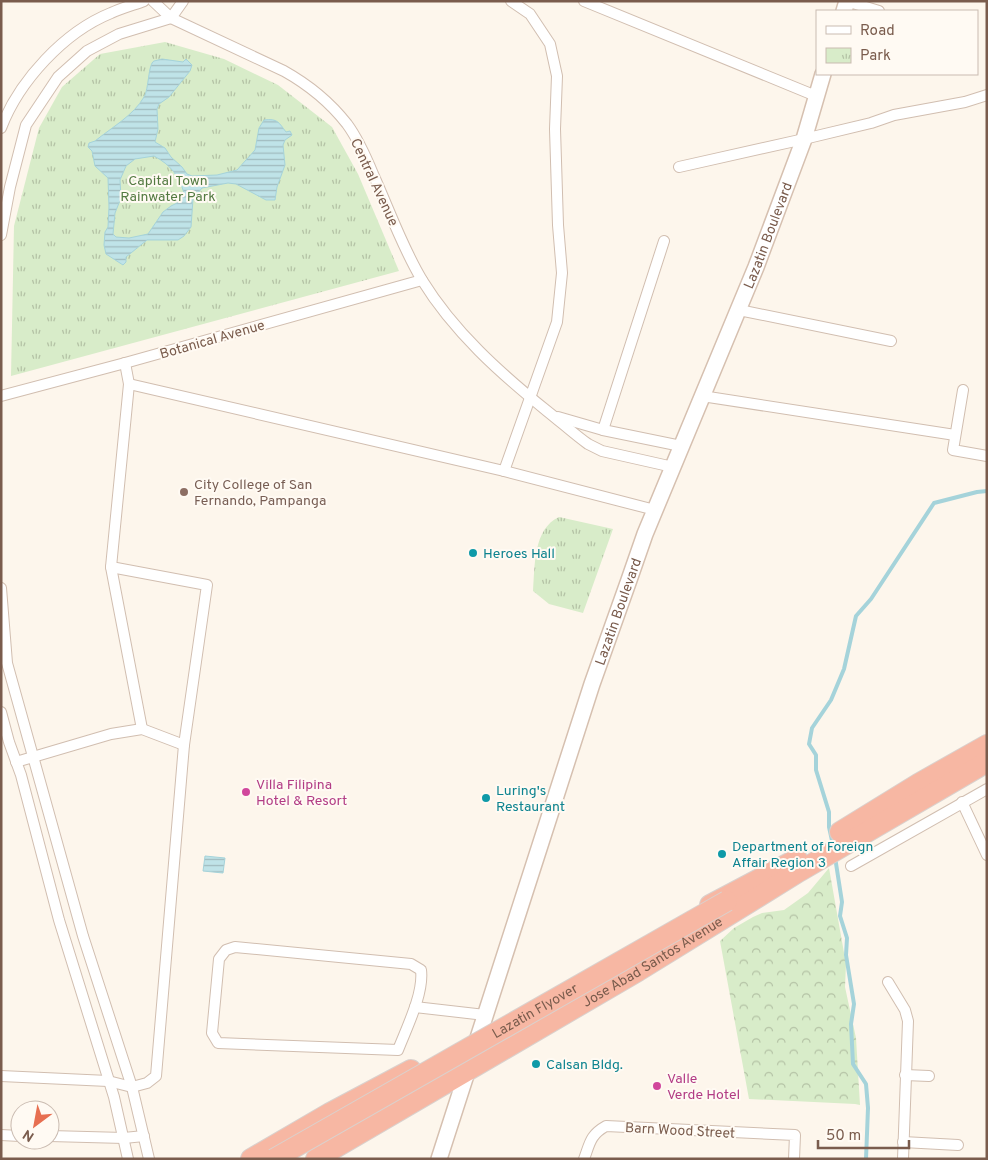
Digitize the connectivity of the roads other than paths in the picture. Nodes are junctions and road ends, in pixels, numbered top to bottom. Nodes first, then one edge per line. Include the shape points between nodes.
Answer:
1 (144, 1) edge
2 (153, 1) edge
3 (183, 1) edge
4 (511, 1) edge
5 (584, 1) edge
6 (847, 1) edge
7 (523, 5) edge
8 (876, 10) edge
9 (171, 18) junction
10 (823, 75) edge
11 (987, 94) edge
12 (816, 96) junction
13 (1, 128) edge
14 (804, 139) junction
15 (679, 167) dead end
16 (1, 235) edge
17 (664, 241) dead end
18 (422, 280) junction
19 (739, 310) junction
20 (892, 341) dead end
21 (125, 363) junction
22 (129, 384) junction
23 (963, 390) dead end
24 (1, 396) edge
25 (702, 396) junction
26 (531, 398) junction
27 (552, 415) junction
28 (603, 430) junction
29 (955, 435) junction
30 (681, 446) junction
31 (987, 456) edge
32 (673, 467) junction
33 (504, 471) junction
34 (655, 510) junction
35 (111, 567) junction
36 (1, 588) edge
37 (1, 712) edge
38 (142, 729) junction
39 (184, 745) junction
40 (987, 745) edge
41 (33, 757) junction
42 (16, 762) junction
43 (987, 762) edge
44 (987, 789) edge
45 (962, 802) junction
46 (852, 833) junction
47 (987, 855) edge
48 (804, 860) junction
49 (851, 866) dead end
50 (729, 904) junction
51 (888, 982) dead end
52 (415, 1007) junction
53 (485, 1015) junction
54 (473, 1041) junction
55 (498, 1052) junction
56 (468, 1070) junction
57 (905, 1075) junction
58 (1, 1076) edge
59 (929, 1076) dead end
60 (108, 1081) junction
61 (132, 1087) junction
62 (60, 1136) edge
63 (144, 1136) junction
64 (124, 1138) junction
65 (903, 1142) junction
66 (958, 1145) dead end
67 (128, 1159) edge
68 (149, 1159) edge
69 (251, 1159) edge
70 (274, 1159) edge
71 (295, 1159) edge
72 (316, 1159) edge
73 (439, 1159) edge
74 (584, 1159) edge
75 (794, 1159) edge
76 (902, 1159) edge

1 - 13 street via 110,13 61,44 21,91
2 - 9 street, Central Avenue
3 - 9 street
4 - 7 street
5 - 12 street
6 - 8 street
7 - 26 street via 550,44 557,76 555,129 562,273 557,322
9 - 16 street via 119,34 87,51 58,76 26,126
9 - 18 street, Central Avenue via 284,71 317,92 332,107 348,125 362,149
10 - 12 main road, Lazatin Boulevard
11 - 14 street
12 - 14 main road, Lazatin Boulevard
14 - 15 street
14 - 19 main road, Lazatin Boulevard
17 - 28 street
18 - 21 street, Botanical Avenue
18 - 26 street, Central Avenue via 452,322
19 - 20 street
19 - 25 main road, Lazatin Boulevard
21 - 22 street
21 - 24 street, Botanical Avenue
22 - 33 street
22 - 35 street
23 - 29 street
25 - 29 street
25 - 30 main road, Lazatin Boulevard
26 - 27 street, Central Avenue
26 - 33 street
27 - 28 street, Central Avenue
27 - 32 street, Central Avenue via 602,451
28 - 30 street, Central Avenue
29 - 31 street via 953,450
30 - 32 main road, Lazatin Boulevard
32 - 34 main road, Lazatin Boulevard
33 - 34 street
34 - 53 main road, Lazatin Boulevard via 592,684
35 - 38 street
35 - 39 street via 207,585
36 - 41 street via 7,663
37 - 42 street
38 - 39 street
38 - 41 street via 111,734
39 - 61 street via 156,1076 147,1083
40 - 46 highway, Jose Abad Santos Avenue
41 - 42 street
41 - 61 street via 84,936
42 - 60 street
43 - 46 highway, Jose Abad Santos Avenue
44 - 45 street
45 - 47 street
45 - 49 street
46 - 48 highway, Jose Abad Santos Avenue
48 - 50 highway, Lazatin Flyover
48 - 54 highway, Jose Abad Santos Avenue via 656,933
48 - 55 highway, Jose Abad Santos Avenue via 638,971
50 - 70 highway, Lazatin Flyover, bridge
50 - 71 highway, Lazatin Flyover
51 - 57 street via 908,1021
52 - 52 street via 422,978 421,970 411,964 235,947 226,950 219,959 212,1033 218,1043 398,1050
52 - 53 street
53 - 54 main road, Lazatin Boulevard
54 - 55 highway via 482,1049
54 - 56 main road, Lazatin Boulevard
54 - 69 highway, Jose Abad Santos Avenue via 330,1113
55 - 56 highway, Jose Abad Santos Avenue
56 - 72 highway, Jose Abad Santos Avenue
56 - 73 main road, Lazatin Boulevard
57 - 59 street
57 - 65 street
58 - 60 street
60 - 61 street
60 - 64 street
61 - 63 street
62 - 64 street
63 - 64 street
63 - 68 street
64 - 67 street
65 - 66 street
65 - 76 street
74 - 75 street, Barn Wood Street via 592,1137 606,1126 795,1135

